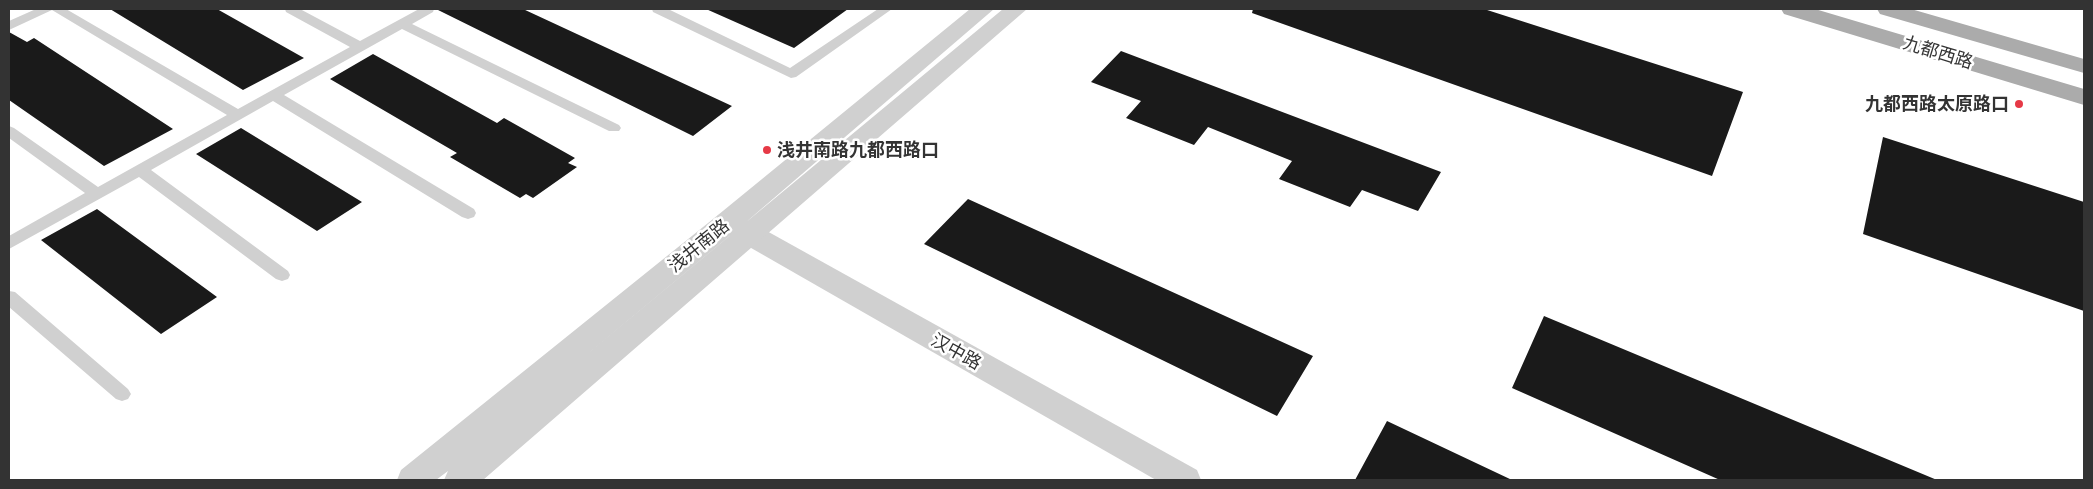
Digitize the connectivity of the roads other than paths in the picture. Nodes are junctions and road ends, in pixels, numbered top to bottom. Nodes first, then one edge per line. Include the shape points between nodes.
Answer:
1 (46, 9) edge
2 (57, 9) edge
3 (291, 9) edge
4 (428, 9) edge
5 (658, 9) edge
6 (886, 9) edge
7 (983, 9) edge
8 (1016, 9) edge
9 (1792, 9) edge
10 (1888, 9) edge
11 (402, 24) junction
12 (9, 26) edge
13 (360, 47) junction
14 (2084, 66) edge
15 (273, 95) junction
16 (2084, 97) edge
17 (237, 116) junction
18 (614, 128) dead end
19 (9, 131) edge
20 (140, 170) junction
21 (97, 194) junction
22 (468, 213) dead end
23 (739, 229) junction
24 (9, 243) edge
25 (282, 275) dead end
26 (9, 297) edge
27 (122, 394) dead end
28 (413, 480) edge
29 (460, 480) edge
30 (1185, 480) edge

1 - 12 lane
2 - 17 lane
3 - 13 lane
4 - 11 lane
5 - 6 lane via 791,74
7 - 23 street, 浅井南路
8 - 23 street, 浅井南路
9 - 16 main road, 九都西路
10 - 14 main road, 九都西路
11 - 13 lane
11 - 18 lane
13 - 15 lane
15 - 17 lane
15 - 22 lane
17 - 20 lane
19 - 21 lane
20 - 21 lane
20 - 25 lane
21 - 24 lane
23 - 28 street, 浅井南路
23 - 29 street, 浅井南路
23 - 30 street, 汉中路
26 - 27 lane

